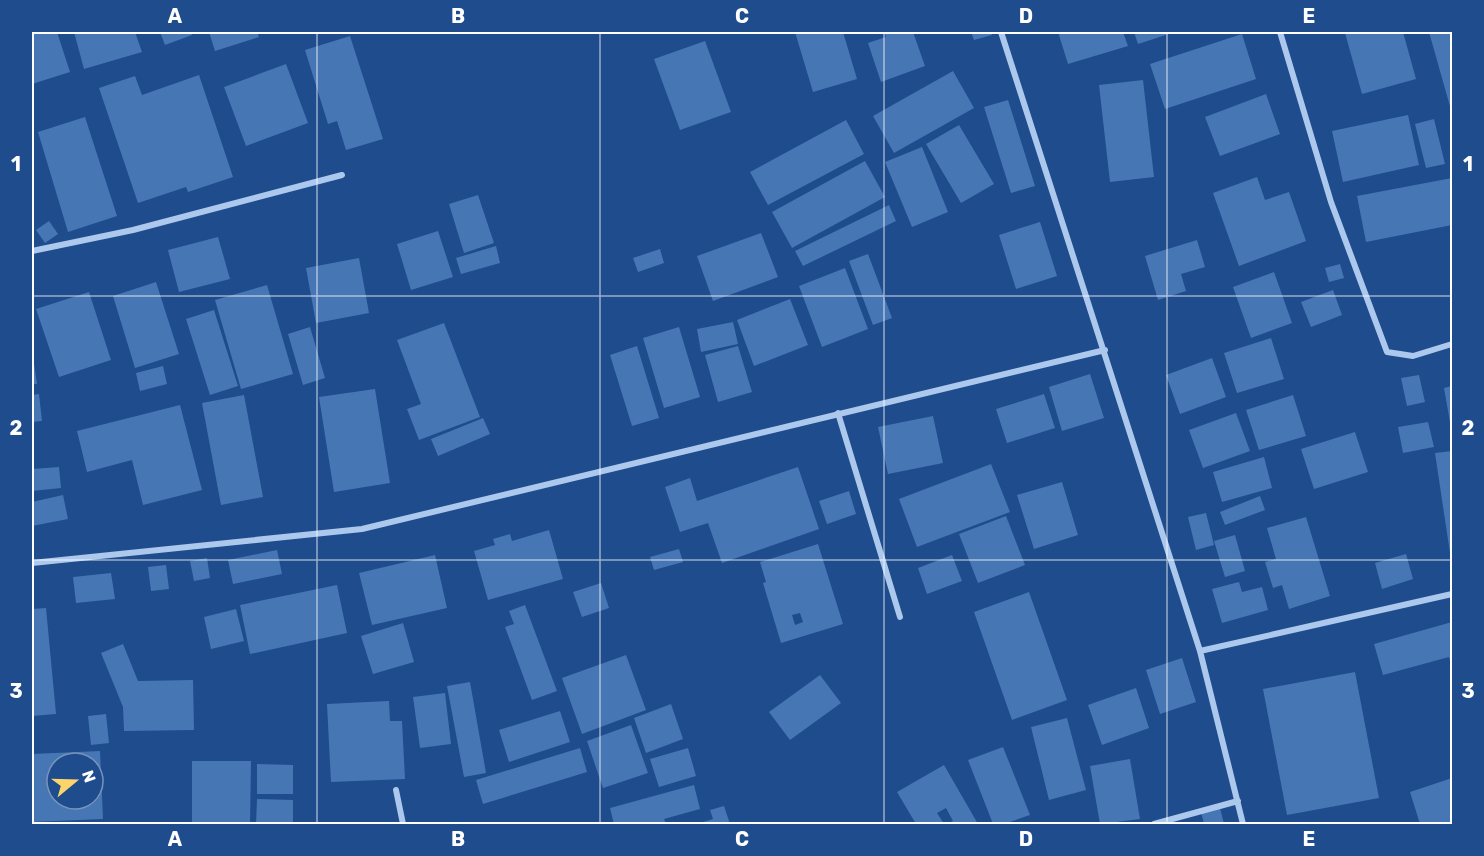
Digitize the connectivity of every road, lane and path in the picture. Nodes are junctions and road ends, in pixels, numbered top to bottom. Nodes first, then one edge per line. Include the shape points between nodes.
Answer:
1 (1001, 32) edge
2 (1280, 32) edge
3 (342, 175) dead end
4 (32, 251) edge
5 (1452, 344) edge
6 (1105, 350) junction
7 (838, 413) junction
8 (32, 563) edge
9 (1452, 594) edge
10 (900, 617) dead end
11 (1200, 651) junction
12 (396, 790) dead end
13 (1238, 801) junction
14 (403, 825) edge
15 (1155, 825) edge
16 (1243, 825) edge

1 - 6 street
2 - 5 street via 1331,202 1388,352 1413,356
3 - 4 street via 133,230
6 - 7 street
6 - 11 street
7 - 8 street via 362,529
7 - 10 street
9 - 11 street
11 - 13 street
12 - 14 street
13 - 15 street
13 - 16 street

